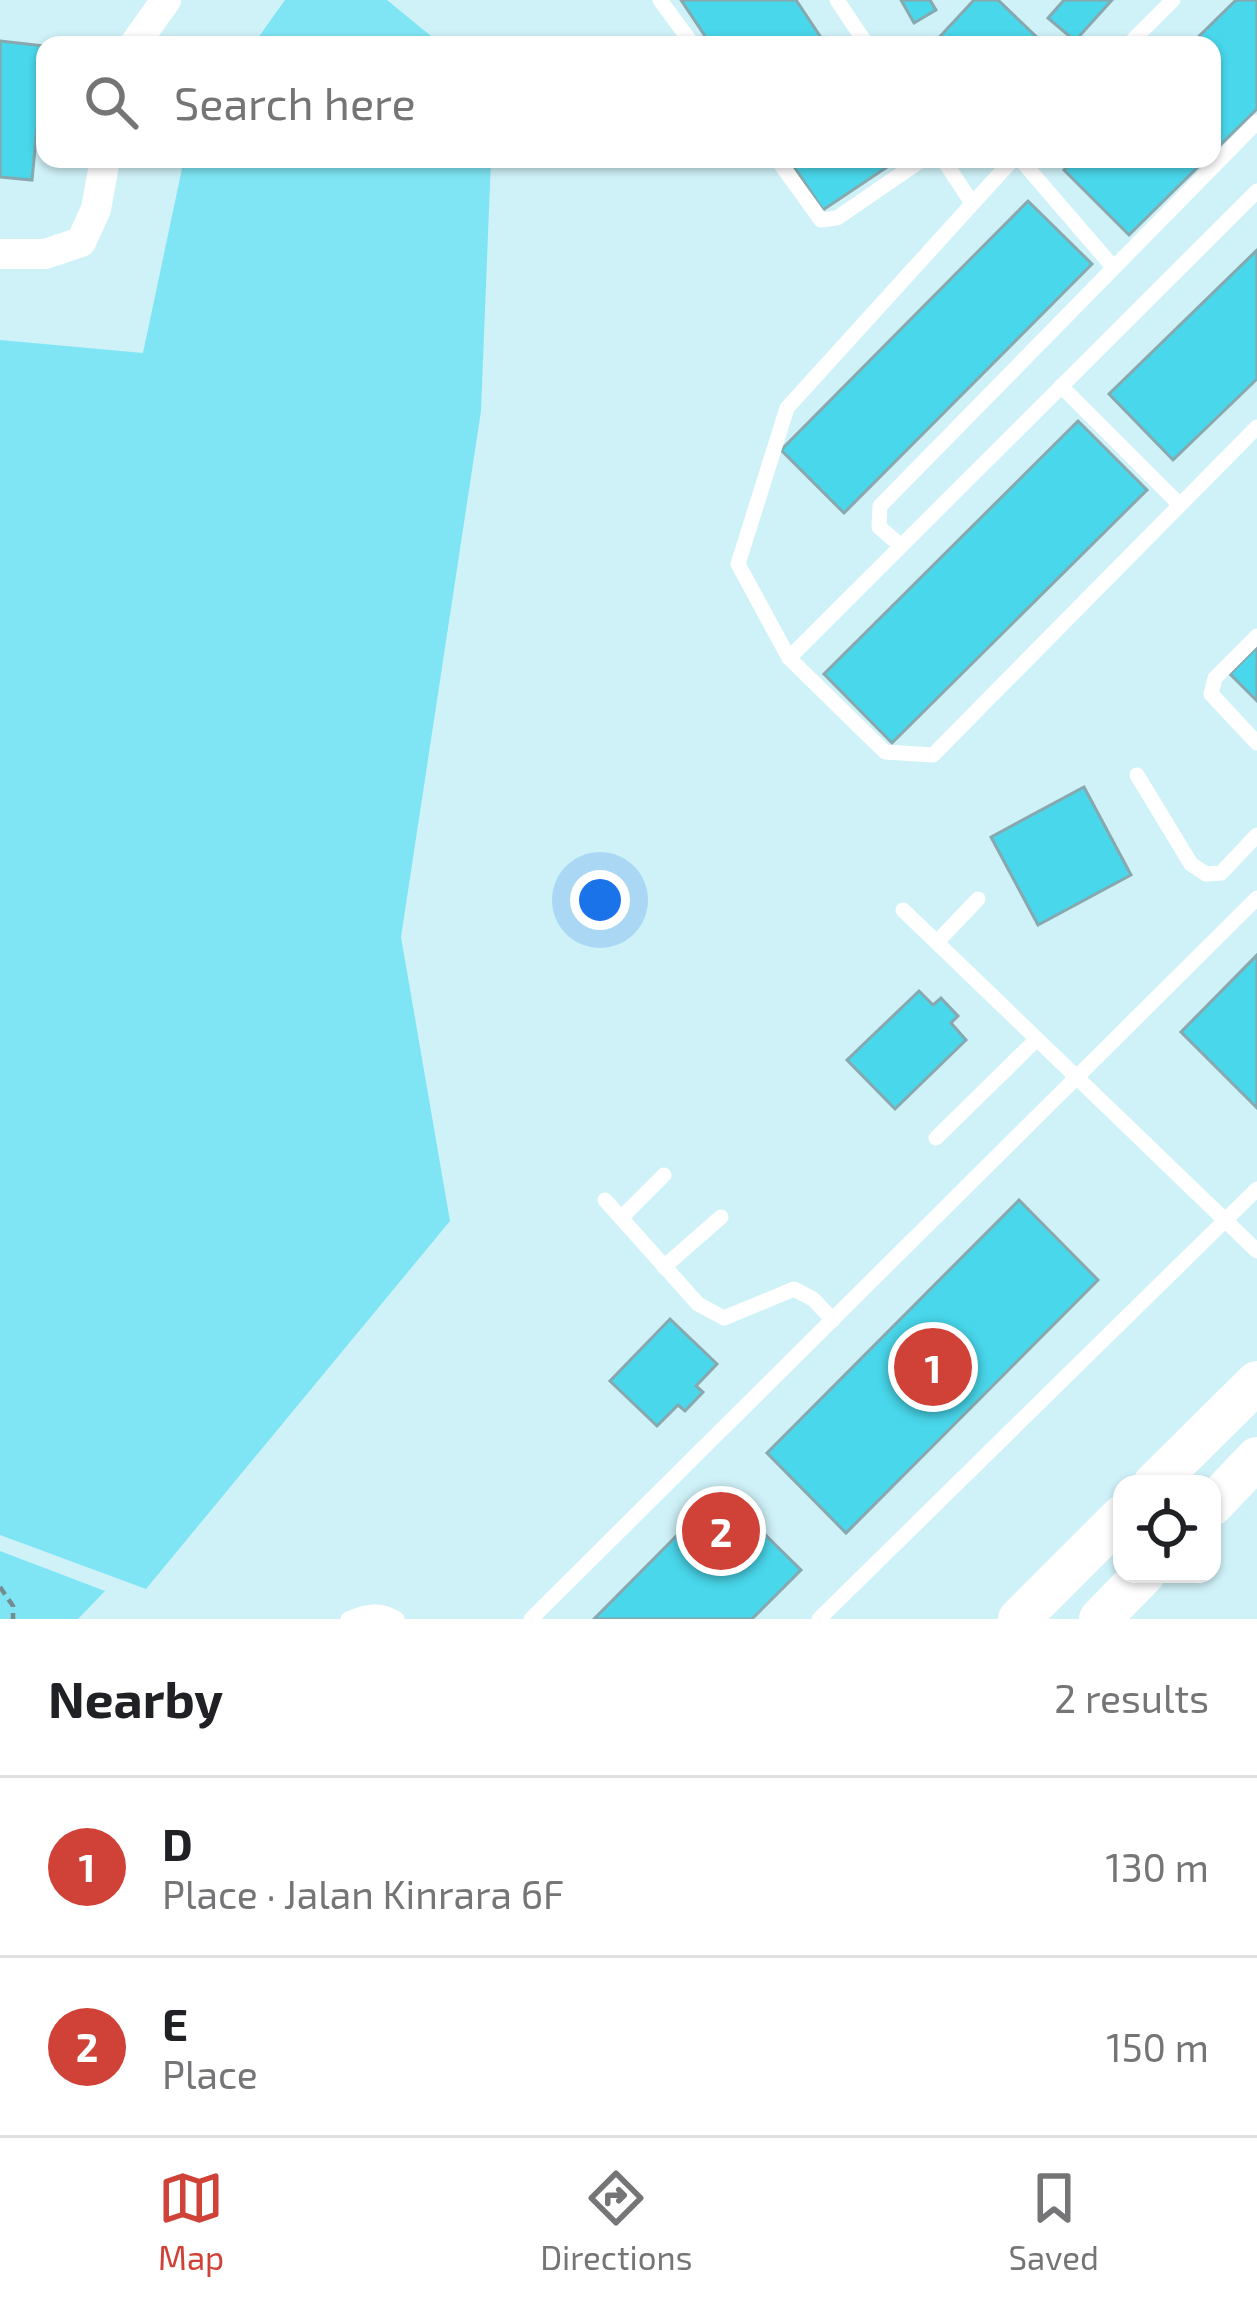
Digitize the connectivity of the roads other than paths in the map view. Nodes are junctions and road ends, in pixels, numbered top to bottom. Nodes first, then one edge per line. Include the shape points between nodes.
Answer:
1 (166, 0) edge
2 (660, 0) edge
3 (837, 0) edge
4 (1172, 0) edge
5 (140, 36) edge
6 (686, 36) edge
7 (861, 36) edge
8 (1137, 36) edge
9 (1257, 122) edge
10 (1221, 158) edge
11 (103, 168) edge
12 (783, 168) edge
13 (910, 168) edge
14 (949, 168) edge
15 (1008, 168) edge
16 (1025, 168) edge
17 (1211, 168) edge
18 (1257, 191) edge
19 (972, 203) junction
20 (0, 254) edge
21 (1113, 267) junction
22 (1061, 386) junction
23 (1257, 428) edge
24 (1178, 503) junction
25 (901, 546) junction
26 (1257, 636) edge
27 (789, 658) junction
28 (1257, 743) edge
29 (1137, 775) dead end
30 (1257, 835) edge
31 (978, 898) dead end
32 (1257, 898) edge
33 (903, 910) dead end
34 (937, 941) junction
35 (1037, 1039) junction
36 (1079, 1078) junction
37 (936, 1138) dead end
38 (664, 1175) dead end
39 (1257, 1189) edge
40 (605, 1200) dead end
41 (721, 1217) dead end
42 (621, 1218) junction
43 (1226, 1221) junction
44 (1257, 1251) edge
45 (664, 1267) junction
46 (833, 1320) junction
47 (1257, 1382) edge
48 (1257, 1459) edge
49 (1163, 1475) edge
50 (1221, 1496) edge
51 (1113, 1525) edge
52 (1135, 1583) edge
53 (348, 1619) edge
54 (397, 1619) edge
55 (530, 1619) edge
56 (819, 1619) edge
57 (1019, 1619) edge
58 (1100, 1619) edge

1 - 5 street
2 - 6 lane
3 - 7 lane
4 - 8 lane
9 - 10 lane
11 - 20 street via 81,242 45,254
12 - 13 lane via 821,220
14 - 19 lane
15 - 19 lane
16 - 21 lane
17 - 21 lane
18 - 22 lane
19 - 27 lane via 787,408 738,564
21 - 25 lane via 880,506 880,527
22 - 24 lane
22 - 25 lane
23 - 24 lane
24 - 27 lane via 933,755 885,752
25 - 27 lane
26 - 28 lane via 1215,678 1210,694
29 - 30 lane via 1191,864 1206,874 1221,873
31 - 34 lane
32 - 36 lane
33 - 34 lane
34 - 35 lane
35 - 36 lane
35 - 37 lane
36 - 43 lane
36 - 46 lane
38 - 42 lane
39 - 43 lane
40 - 42 lane
41 - 45 lane
42 - 45 lane
43 - 44 lane
43 - 56 lane
45 - 46 lane via 698,1304 724,1318 794,1289
46 - 55 lane
47 - 49 main road
48 - 50 main road
51 - 57 main road
52 - 58 main road
53 - 54 lane via 367,1611

